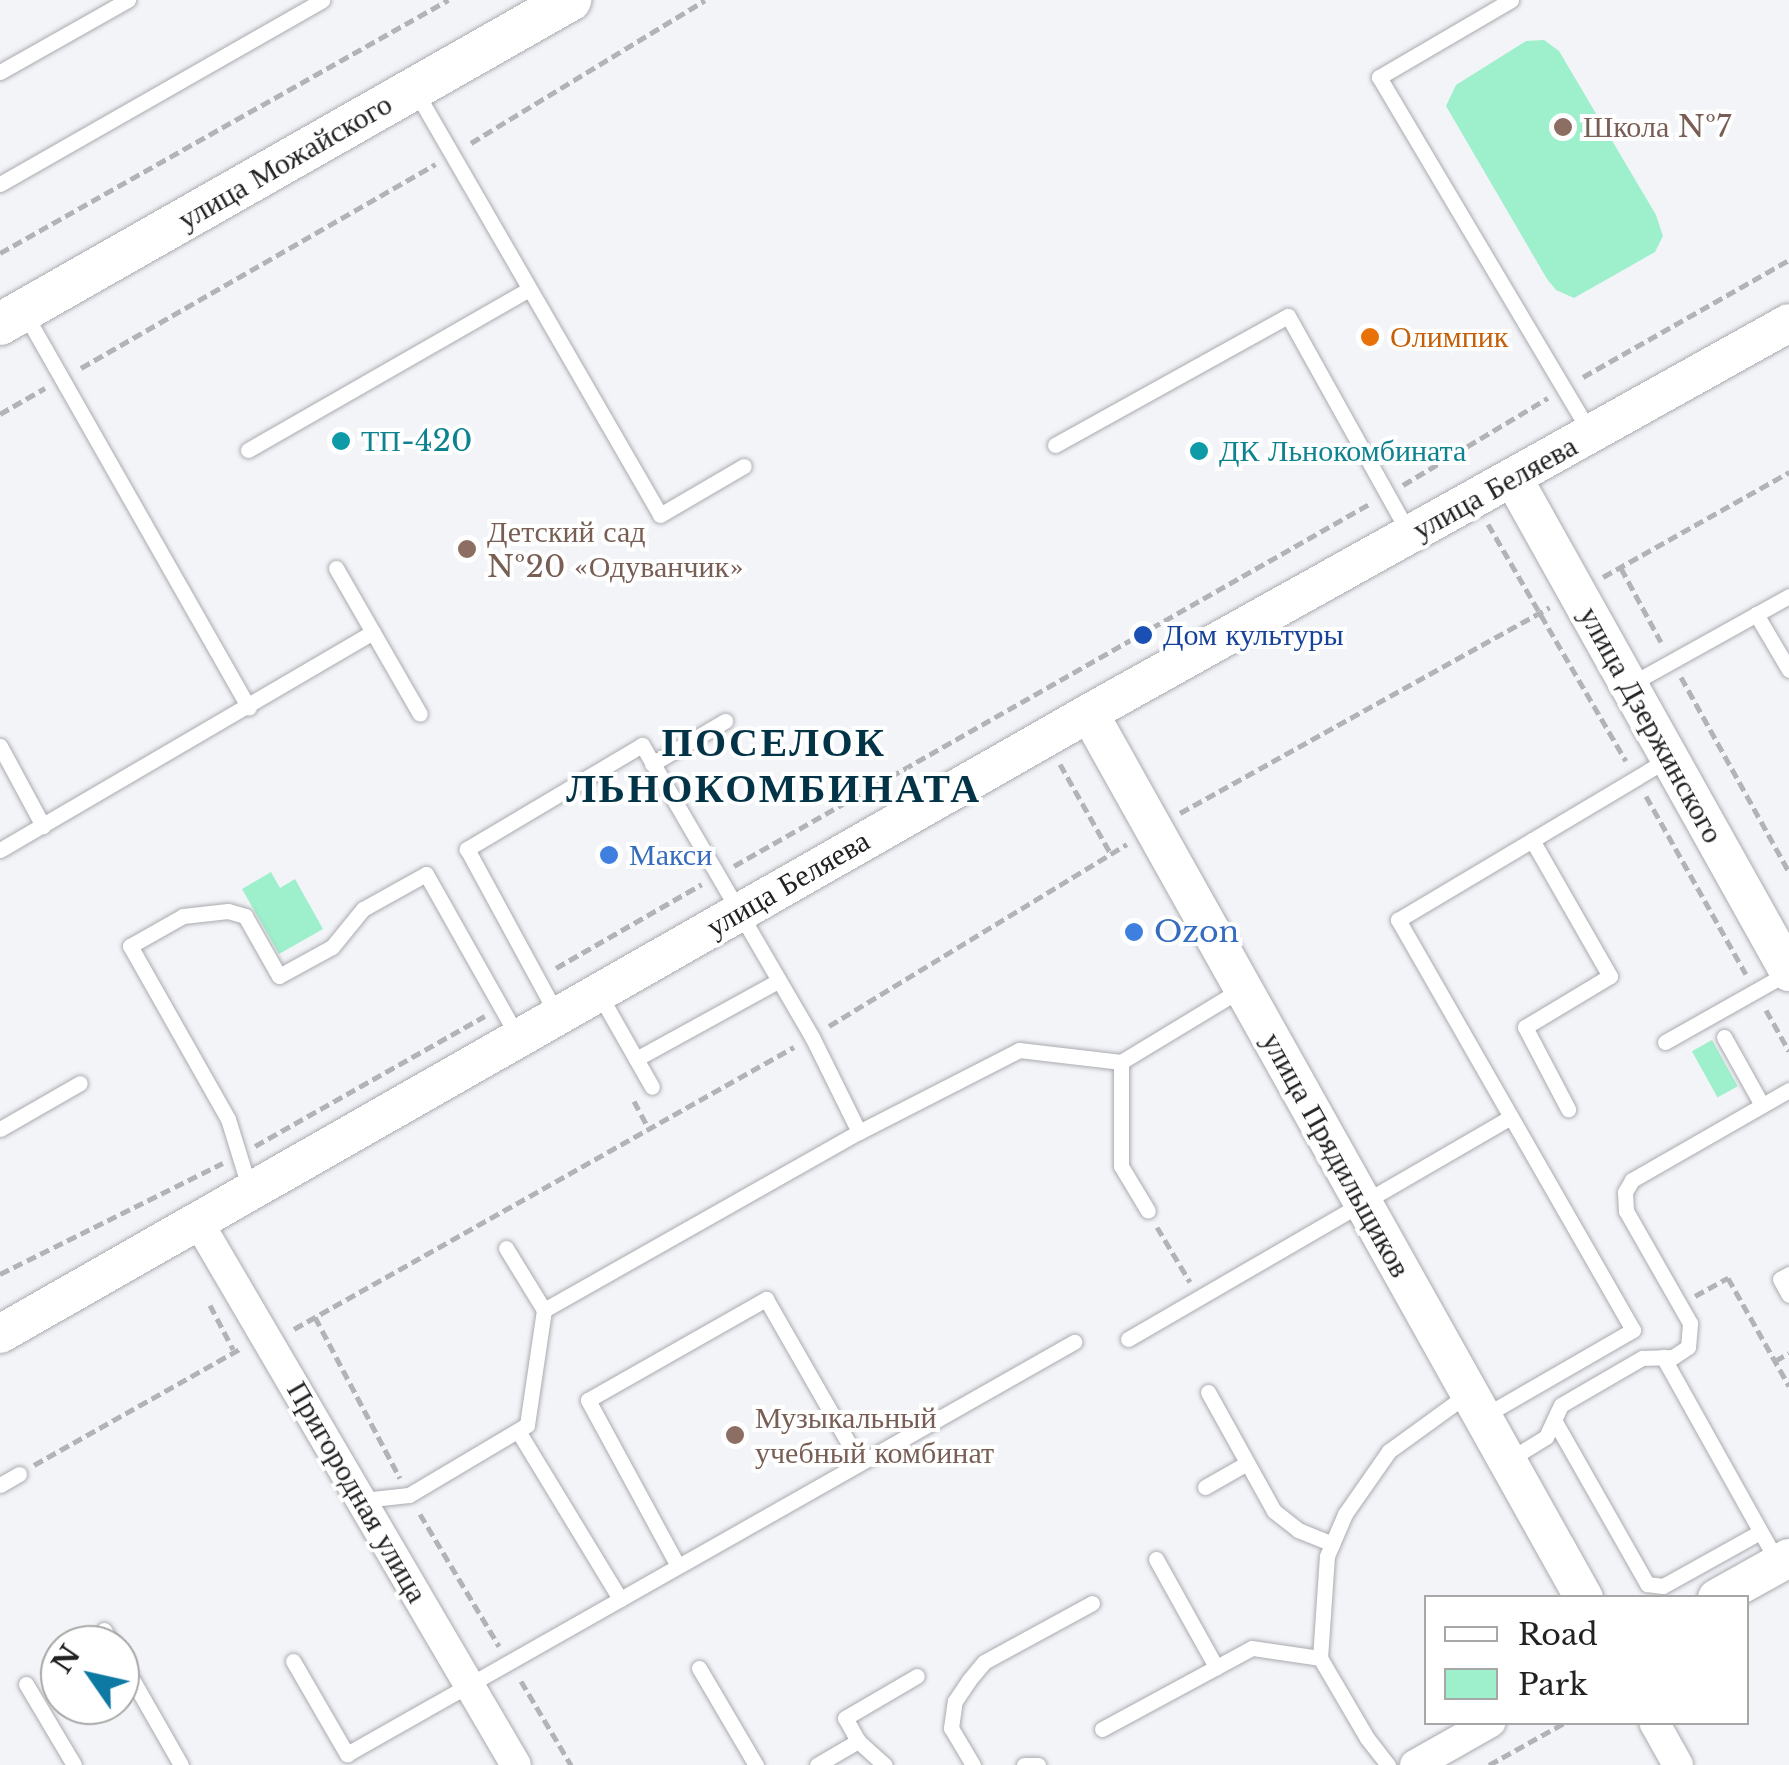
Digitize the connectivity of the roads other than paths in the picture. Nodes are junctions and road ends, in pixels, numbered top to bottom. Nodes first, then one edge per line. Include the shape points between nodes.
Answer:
1 (128, 0) edge
2 (322, 0) edge
3 (570, 0) edge
4 (1511, 0) edge
5 (0, 72) edge
6 (414, 88) junction
7 (0, 184) edge
8 (527, 290) junction
9 (12, 318) edge
10 (1789, 323) edge
11 (1591, 434) junction
12 (1054, 445) dead end
13 (248, 450) dead end
14 (744, 466) dead end
15 (1513, 478) junction
16 (1410, 535) junction
17 (336, 568) dead end
18 (1789, 596) edge
19 (1756, 614) junction
20 (373, 632) junction
21 (1789, 670) edge
22 (1630, 684) junction
23 (248, 708) junction
24 (1089, 713) junction
25 (420, 714) dead end
26 (725, 720) dead end
27 (0, 746) edge
28 (1670, 758) junction
29 (652, 764) junction
30 (43, 826) junction
31 (1532, 840) junction
32 (0, 850) edge
33 (736, 914) junction
34 (1789, 972) edge
35 (778, 982) junction
36 (1243, 988) junction
37 (598, 992) junction
38 (557, 1016) junction
39 (510, 1022) junction
40 (1724, 1037) dead end
41 (1665, 1042) dead end
42 (636, 1059) junction
43 (1121, 1062) junction
44 (80, 1083) dead end
45 (652, 1087) dead end
46 (1788, 1093) edge
47 (1762, 1105) junction
48 (1568, 1109) dead end
49 (1510, 1118) junction
50 (0, 1129) edge
51 (859, 1132) junction
52 (245, 1172) junction
53 (1362, 1201) junction
54 (1148, 1211) road end
55 (197, 1220) junction
56 (506, 1248) dead end
57 (1789, 1274) edge
58 (1789, 1295) edge
59 (544, 1310) junction
60 (0, 1334) edge
61 (1128, 1339) dead end
62 (1074, 1342) dead end
63 (1662, 1357) junction
64 (1208, 1392) dead end
65 (1476, 1405) junction
66 (1554, 1420) junction
67 (518, 1431) junction
68 (1507, 1461) junction
69 (1246, 1462) junction
70 (860, 1464) junction
71 (19, 1474) road end
72 (0, 1485) edge
73 (1205, 1486) dead end
74 (363, 1500) junction
75 (1332, 1544) junction
76 (1776, 1551) edge
77 (1156, 1559) dead end
78 (678, 1566) junction
79 (1582, 1595) edge
80 (1721, 1595) edge
81 (620, 1600) junction
82 (1092, 1603) dead end
83 (1320, 1658) junction
84 (293, 1661) dead end
85 (1216, 1667) junction
86 (699, 1668) dead end
87 (918, 1676) dead end
88 (26, 1684) dead end
89 (470, 1686) junction
90 (140, 1693) edge
91 (1486, 1725) edge
92 (1656, 1725) edge
93 (1102, 1729) dead end
94 (858, 1741) junction
95 (74, 1765) edge
96 (181, 1765) edge
97 (516, 1765) edge
98 (756, 1765) edge
99 (816, 1765) edge
100 (885, 1765) edge
101 (973, 1765) edge
102 (1024, 1765) edge
103 (1038, 1765) edge
104 (1388, 1765) edge
105 (1414, 1765) edge
106 (1678, 1765) edge

1 - 5 lane
2 - 7 lane
3 - 6 main road, улица Можайского
4 - 11 lane via 1379,77
6 - 8 lane
6 - 9 main road, улица Можайского
8 - 13 lane
8 - 14 lane via 660,515
9 - 23 lane via 62,379
10 - 11 street, улица Беляева
11 - 15 street, улица Беляева
12 - 16 lane via 1288,316
15 - 16 street, улица Беляева
15 - 22 street, улица Дзержинского
16 - 24 street, улица Беляева
17 - 20 lane
18 - 19 lane
19 - 21 lane
19 - 22 lane
20 - 23 lane
20 - 25 lane
22 - 28 street, улица Дзержинского
23 - 30 lane
24 - 33 street, улица Беляева
24 - 36 street, улица Прядильщиков
26 - 29 lane
27 - 30 lane
28 - 31 lane
28 - 34 street, улица Дзержинского
29 - 33 lane
29 - 38 lane via 642,745 467,849
30 - 32 lane
31 - 48 lane via 1610,976 1525,1028
31 - 49 lane via 1398,920
33 - 35 lane
33 - 37 street, улица Беляева
34 - 41 lane
35 - 42 lane
35 - 51 lane
36 - 43 lane
36 - 53 street, улица Прядильщиков
37 - 38 street, улица Беляева
37 - 42 lane
38 - 39 street, улица Беляева
39 - 52 street, улица Беляева
39 - 52 lane via 426,874 364,909 332,947 279,976 245,916 228,912 183,916 130,946 228,1118
40 - 47 lane
42 - 45 lane
43 - 51 lane via 1019,1050
43 - 54 lane via 1121,1166
44 - 50 lane
46 - 47 lane
47 - 63 lane via 1627,1186 1626,1211 1690,1322 1691,1339 1681,1353
49 - 53 lane
49 - 65 lane via 1633,1330
51 - 59 lane
52 - 55 street, улица Беляева
53 - 61 lane
53 - 65 street, улица Прядильщиков
55 - 60 street, улица Беляева
55 - 74 street, Пригородная улица
56 - 59 lane
57 - 58 lane via 1780,1279
59 - 67 lane via 528,1425
62 - 70 lane
63 - 66 lane via 1642,1358 1561,1405
63 - 76 lane
64 - 69 lane
65 - 68 street, улица Прядильщиков
65 - 75 lane via 1389,1451
66 - 68 lane via 1546,1437
66 - 76 lane via 1652,1587
67 - 74 lane via 409,1494
67 - 81 lane
68 - 79 street, улица Прядильщиков
69 - 73 lane
69 - 75 lane via 1274,1510 1298,1530
70 - 78 lane
70 - 78 lane via 766,1299 588,1400
71 - 72 lane
74 - 89 street, Пригородная улица
75 - 83 lane
76 - 80 street
77 - 85 lane
78 - 81 lane
81 - 89 lane
82 - 101 lane via 984,1662 969,1680 951,1728
83 - 85 lane via 1252,1648
83 - 104 lane
84 - 89 lane via 347,1754
85 - 93 lane
86 - 98 lane
87 - 94 lane via 845,1718
88 - 95 lane
89 - 97 street, Пригородная улица
90 - 96 lane
91 - 105 street
92 - 106 street
94 - 99 lane
94 - 100 lane
102 - 103 lane

